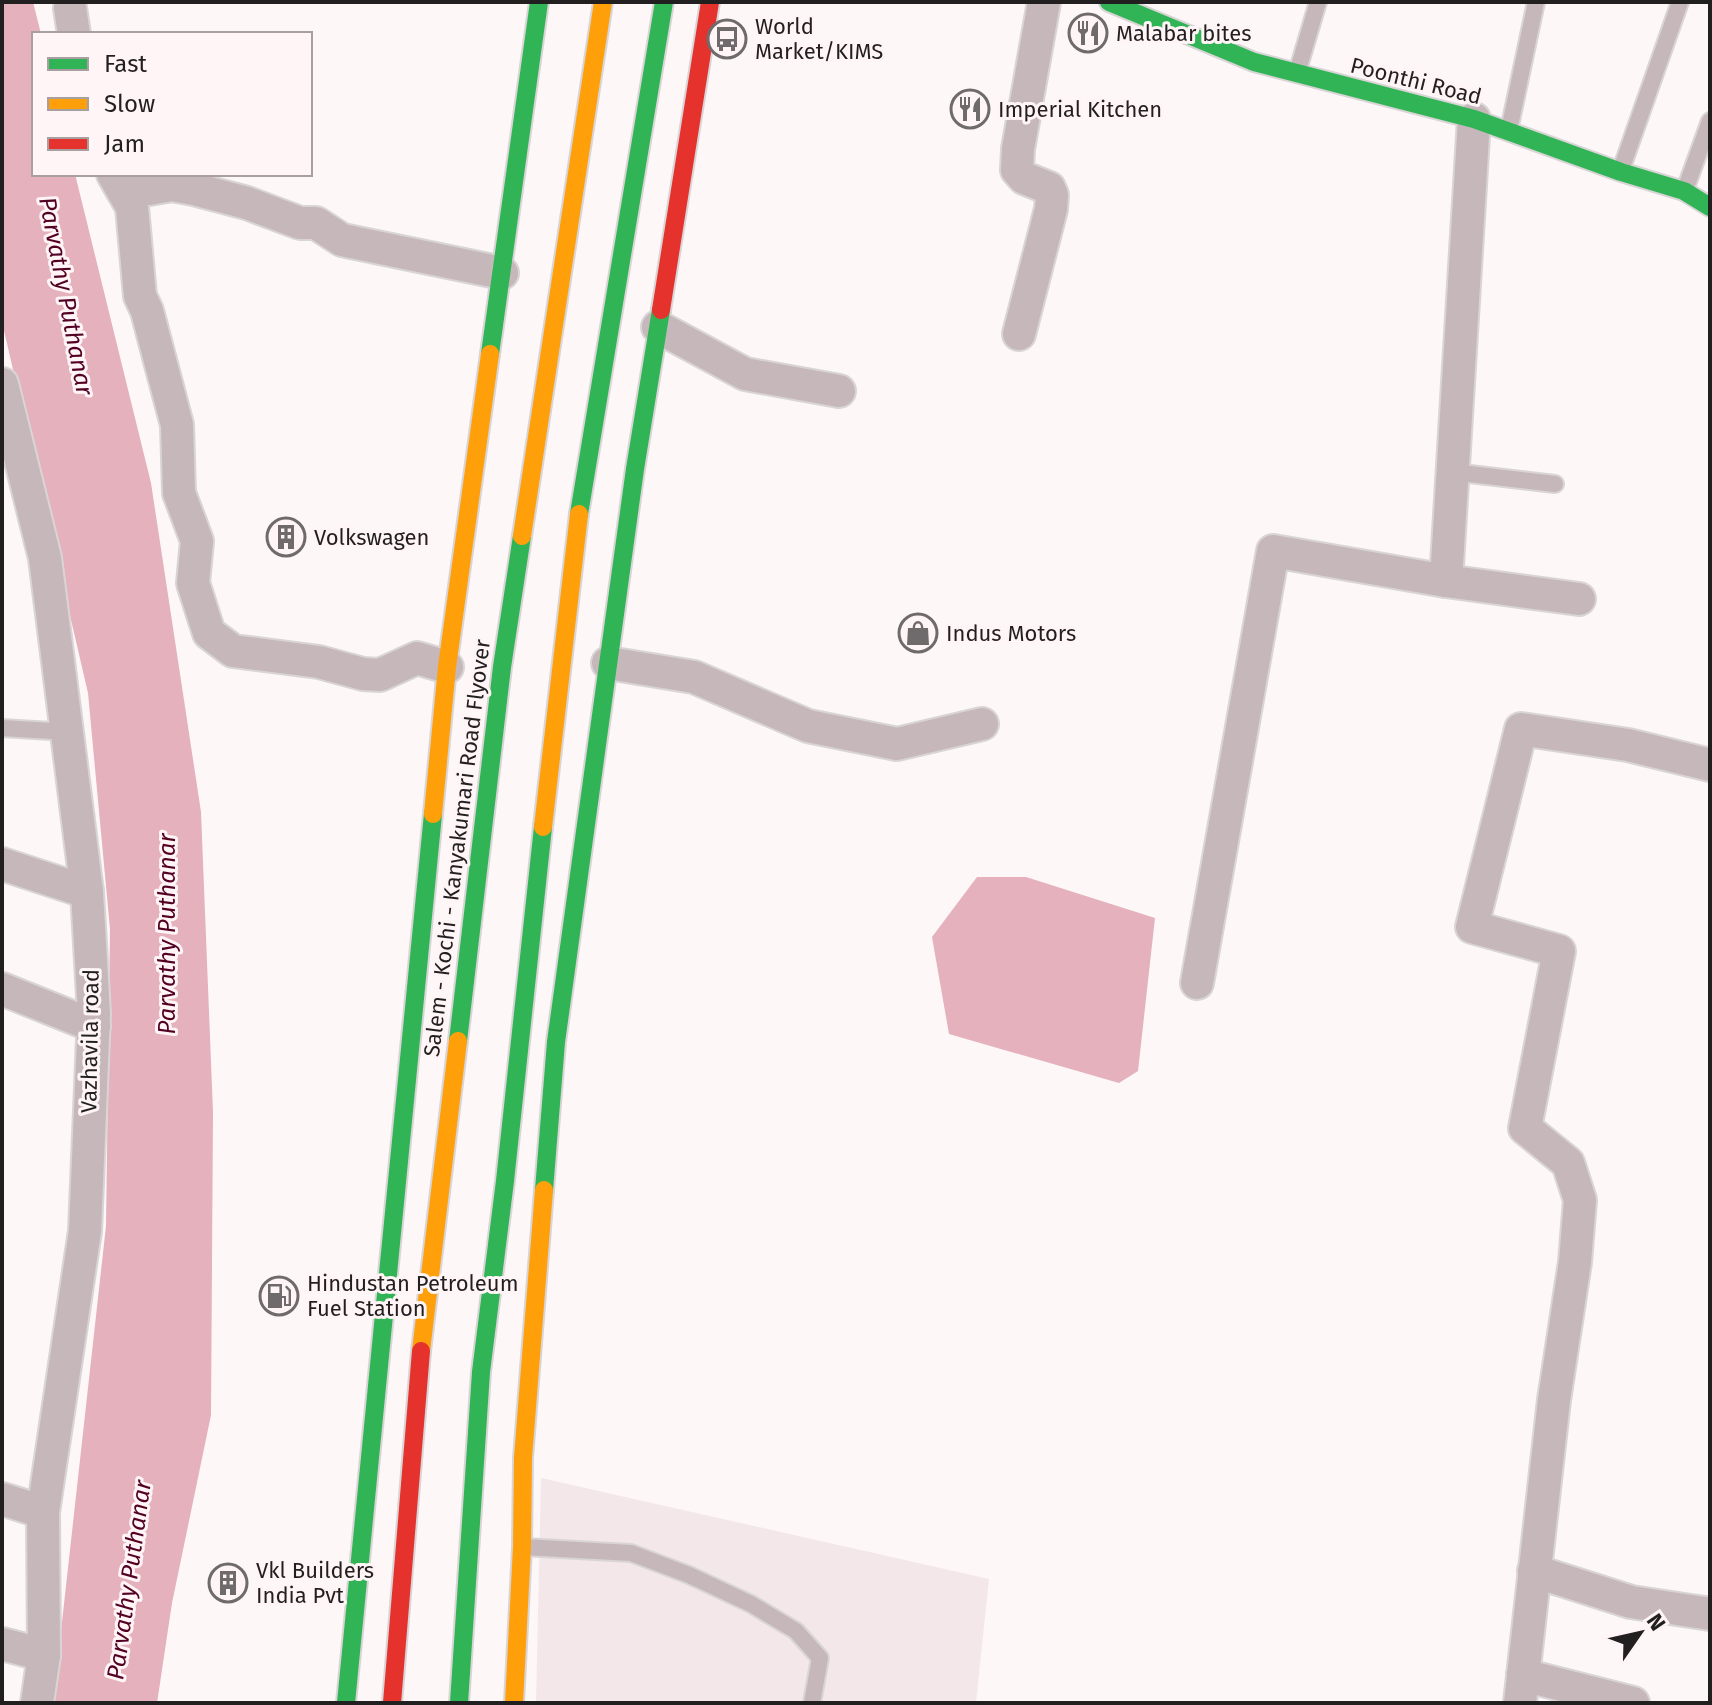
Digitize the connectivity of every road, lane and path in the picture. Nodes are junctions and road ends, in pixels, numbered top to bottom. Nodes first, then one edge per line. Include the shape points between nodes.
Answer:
1 (539, 2) edge
2 (603, 2) edge
3 (664, 2) edge
4 (710, 2) edge
5 (1044, 2) edge
6 (1109, 2) edge
7 (1318, 2) edge
8 (1536, 2) edge
9 (1680, 2) edge
10 (1296, 75) junction
11 (1474, 119) junction
12 (1710, 121) edge
13 (1509, 132) junction
14 (1621, 172) junction
15 (114, 176) edge
16 (131, 176) edge
17 (1684, 191) junction
18 (1710, 207) edge
19 (502, 273) junction
20 (658, 327) junction
21 (1019, 334) dead end
22 (2, 384) edge
23 (839, 391) dead end
24 (1453, 472) junction
25 (1555, 484) dead end
26 (1446, 581) junction
27 (1579, 599) dead end
28 (608, 663) junction
29 (447, 667) junction
30 (982, 724) dead end
31 (2, 728) edge
32 (68, 732) junction
33 (1710, 765) edge
34 (2, 864) edge
35 (87, 892) junction
36 (1197, 983) dead end
37 (2, 989) edge
38 (94, 1026) junction
39 (2, 1499) edge
40 (43, 1512) junction
41 (522, 1547) junction
42 (1534, 1571) junction
43 (1710, 1614) edge
44 (2, 1644) edge
45 (44, 1655) junction
46 (1522, 1689) edge
47 (37, 1703) edge
48 (346, 1703) edge
49 (392, 1703) edge
50 (459, 1703) edge
51 (514, 1703) edge
52 (812, 1703) edge
53 (1633, 1703) edge

1 - 19 main road
2 - 49 main road, Salem - Kochi - Kanyakumari Road Flyover via 502,667 420,1362
3 - 50 main road via 585,468 564,634 481,1372
4 - 20 main road
5 - 21 street via 1017,170 1049,188 1051,209
6 - 10 main road, Poonthi Road
7 - 10 lane
8 - 13 lane
9 - 14 lane
10 - 11 main road, Poonthi Road
11 - 13 main road, Poonthi Road
11 - 24 street
12 - 17 lane
13 - 14 main road, Poonthi Road
14 - 17 main road, Poonthi Road
15 - 29 street via 132,207 140,296 177,425 179,493 197,541 193,583 209,633 233,651 319,662 363,674 380,675 417,658
16 - 19 street via 149,189 194,189 300,223 316,223 342,240
17 - 18 main road, Poonthi Road
19 - 29 main road
20 - 23 street via 745,374
20 - 28 main road
22 - 32 street, Vazhavila road via 45,558
24 - 25 lane
24 - 26 street
26 - 27 street
26 - 36 street via 1273,551
28 - 30 street via 694,677 808,726 897,744
28 - 41 main road via 556,1042 523,1458
29 - 48 main road
31 - 32 lane
32 - 35 street, Vazhavila road
33 - 42 street via 1628,745 1521,729 1472,927 1559,951 1525,1128 1568,1163 1580,1200
34 - 35 street
35 - 38 street, Vazhavila road
37 - 38 street
38 - 40 street, Vazhavila road via 85,1231
39 - 40 street
40 - 45 street, Vazhavila road
41 - 51 main road
41 - 52 lane via 631,1553 751,1604 796,1631 820,1658
42 - 43 street via 1631,1602
42 - 46 street
44 - 45 street
45 - 47 street, Vazhavila road
46 - 53 street

